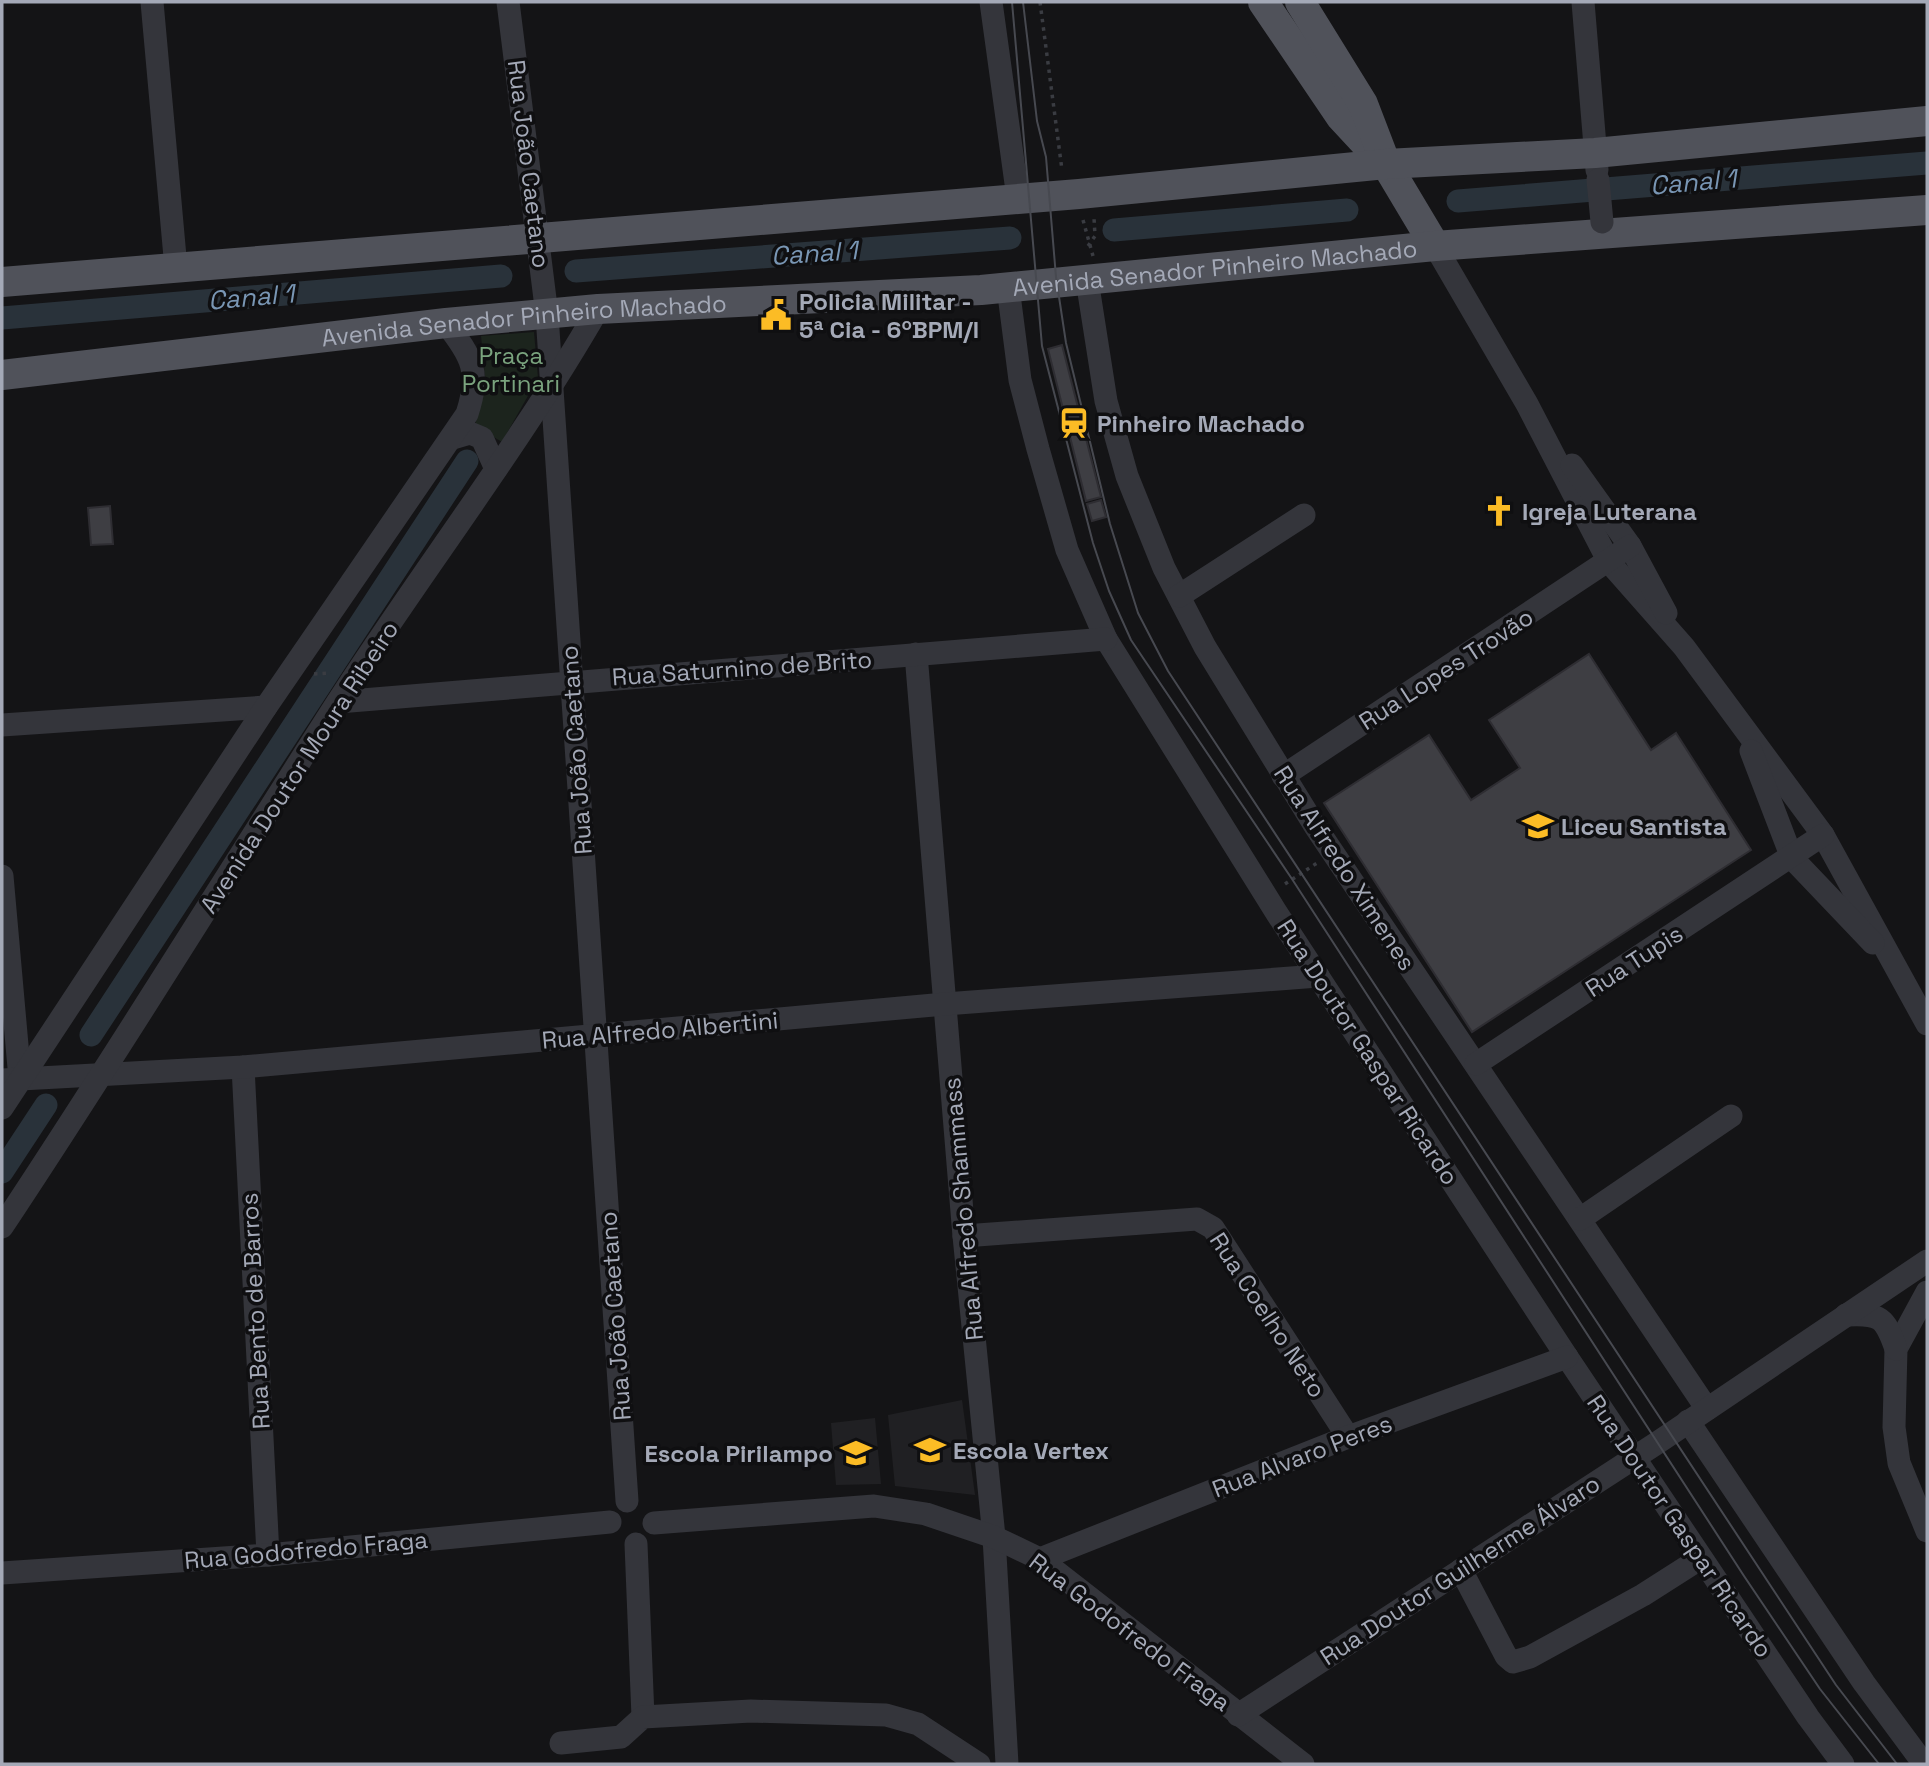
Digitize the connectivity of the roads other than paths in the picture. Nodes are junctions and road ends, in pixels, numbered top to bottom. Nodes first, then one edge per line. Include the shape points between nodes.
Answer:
1 (152, 2) edge
2 (508, 2) edge
3 (991, 2) edge
4 (1263, 2) edge
5 (1300, 2) edge
6 (1583, 2) edge
7 (1927, 121) edge
8 (1385, 164) junction
9 (1597, 167) junction
10 (1017, 198) junction
11 (1927, 210) edge
12 (1603, 228) junction
13 (539, 244) junction
14 (1435, 246) junction
15 (176, 268) junction
16 (1093, 270) junction
17 (2, 282) edge
18 (1008, 288) junction
19 (546, 309) junction
20 (598, 309) junction
21 (446, 324) junction
22 (2, 375) edge
23 (552, 389) junction
24 (1527, 404) junction
25 (453, 438) junction
26 (496, 469) junction
27 (1304, 515) dead end
28 (1630, 545) junction
29 (1609, 562) junction
30 (1179, 596) junction
31 (1106, 639) junction
32 (1684, 647) junction
33 (916, 654) junction
34 (572, 681) junction
35 (338, 702) junction
36 (265, 707) junction
37 (1740, 724) junction
38 (2, 725) edge
39 (1283, 776) junction
40 (1823, 835) junction
41 (1792, 858) junction
42 (2, 876) edge
43 (1894, 966) junction
44 (1318, 976) junction
45 (945, 1004) junction
46 (1927, 1024) edge
47 (596, 1035) junction
48 (1476, 1064) junction
49 (243, 1067) junction
50 (95, 1075) junction
51 (18, 1079) edge
52 (2, 1108) edge
53 (1731, 1116) dead end
54 (1580, 1219) junction
55 (2, 1227) edge
56 (964, 1236) junction
57 (1927, 1261) edge
58 (1927, 1292) edge
59 (1846, 1315) junction
60 (1896, 1349) junction
61 (1567, 1357) junction
62 (1698, 1415) junction
63 (1348, 1437) junction
64 (1634, 1457) junction
65 (627, 1501) junction
66 (610, 1522) junction
67 (654, 1523) junction
68 (1927, 1531) edge
69 (994, 1537) junction
70 (636, 1544) junction
71 (268, 1555) junction
72 (1701, 1558) junction
73 (1040, 1559) junction
74 (1461, 1570) junction
75 (2, 1573) edge
76 (1238, 1714) junction
77 (643, 1717) junction
78 (561, 1743) dead end
79 (979, 1764) edge
80 (1007, 1764) edge
81 (1303, 1764) edge
82 (1843, 1764) edge
83 (1924, 1764) edge

1 - 15 street
2 - 13 street, Rua João Caetano
3 - 10 street
4 - 8 main road via 1341,117
5 - 8 main road via 1363,104
6 - 9 street
7 - 9 main road
8 - 9 main road
8 - 10 main road via 1081,206
8 - 14 main road
9 - 12 street, bridge
10 - 13 main road
11 - 12 main road, Avenida Senador Pinheiro Machado
12 - 14 main road, Avenida Senador Pinheiro Machado
13 - 15 main road
13 - 19 street, Rua João Caetano
14 - 16 main road, Avenida Senador Pinheiro Machado
14 - 24 street
15 - 17 main road
16 - 18 main road, Avenida Senador Pinheiro Machado
16 - 30 street, Rua Alfredo Ximenes via 1105,401 1139,510
18 - 20 main road, Avenida Senador Pinheiro Machado
18 - 31 street, Rua Doutor Gaspar Ricardo via 1020,380 1044,473 1067,550
19 - 20 main road, Avenida Senador Pinheiro Machado
19 - 21 main road, Avenida Senador Pinheiro Machado
19 - 23 street, Rua João Caetano
20 - 23 street, Avenida Doutor Moura Ribeiro
21 - 22 main road, Avenida Senador Pinheiro Machado
21 - 25 street via 474,369 475,390
23 - 26 street, Avenida Doutor Moura Ribeiro
23 - 34 street, Rua João Caetano
24 - 28 street
24 - 29 street
25 - 26 street via 470,433 482,438
25 - 36 street
26 - 35 street, Avenida Doutor Moura Ribeiro
27 - 30 street
28 - 29 street, Rua Lopes Trovão
28 - 32 street
29 - 32 street
29 - 39 street, Rua Lopes Trovão
30 - 39 street, Rua Alfredo Ximenes
31 - 33 street, Rua Saturnino de Brito
31 - 44 street, Rua Doutor Gaspar Ricardo
32 - 37 street
33 - 34 street, Rua Saturnino de Brito
33 - 45 street, Rua Alfredo Shammass
34 - 35 street, Rua Saturnino de Brito
34 - 47 street, Rua João Caetano
35 - 50 street, Avenida Doutor Moura Ribeiro
36 - 38 street
36 - 51 street
37 - 40 street
37 - 41 street
39 - 48 street, Rua Alfredo Ximenes
40 - 41 street, Rua Tupis
40 - 43 street
41 - 43 street
41 - 48 street, Rua Tupis
42 - 51 street
43 - 46 street
44 - 45 street, Rua Alfredo Albertini
44 - 61 street, Rua Doutor Gaspar Ricardo
45 - 47 street, Rua Alfredo Albertini
45 - 56 street, Rua Alfredo Shammass
47 - 49 street, Rua Alfredo Albertini
47 - 65 street, Rua João Caetano
48 - 54 street, Rua Alfredo Ximenes
49 - 50 street, Rua Alfredo Albertini
49 - 71 street, Rua Bento de Barros
50 - 51 street, Rua Alfredo Albertini
50 - 55 street, Avenida Doutor Moura Ribeiro
51 - 52 street
53 - 54 street
54 - 62 street, Rua Alfredo Ximenes
56 - 63 street, Rua Coelho Neto via 1197,1219 1213,1228
56 - 69 street, Rua Alfredo Shammass
57 - 59 street, Rua Doutor Guilherme Álvaro
58 - 60 street
59 - 60 street via 1872,1314 1882,1319
59 - 62 street, Rua Doutor Guilherme Álvaro
60 - 68 street via 1894,1427 1899,1463
61 - 63 street, Rua Alvaro Peres
61 - 64 street, Rua Doutor Gaspar Ricardo
62 - 64 street, Rua Doutor Guilherme Álvaro
62 - 83 street, Rua Alfredo Ximenes via 1864,1683
63 - 73 street, Rua Alvaro Peres
64 - 72 street, Rua Doutor Gaspar Ricardo
64 - 74 street, Rua Doutor Guilherme Álvaro
65 - 66 street via 615,1508
65 - 67 street via 646,1505
66 - 70 street via 618,1539
66 - 71 street, Rua Godofredo Fraga
67 - 69 street, Rua Godofredo Fraga via 874,1506 926,1514
67 - 70 street via 649,1536
69 - 73 street, Rua Godofredo Fraga
69 - 80 street, Rua Alfredo Shammass
70 - 77 street
71 - 75 street, Rua Godofredo Fraga
72 - 74 street via 1530,1657 1513,1662
72 - 82 street, Rua Doutor Gaspar Ricardo
73 - 76 street, Rua Godofredo Fraga
74 - 76 street, Rua Doutor Guilherme Álvaro
76 - 81 street, Rua Godofredo Fraga
77 - 78 street via 621,1737
77 - 79 street via 751,1711 886,1715 918,1724

